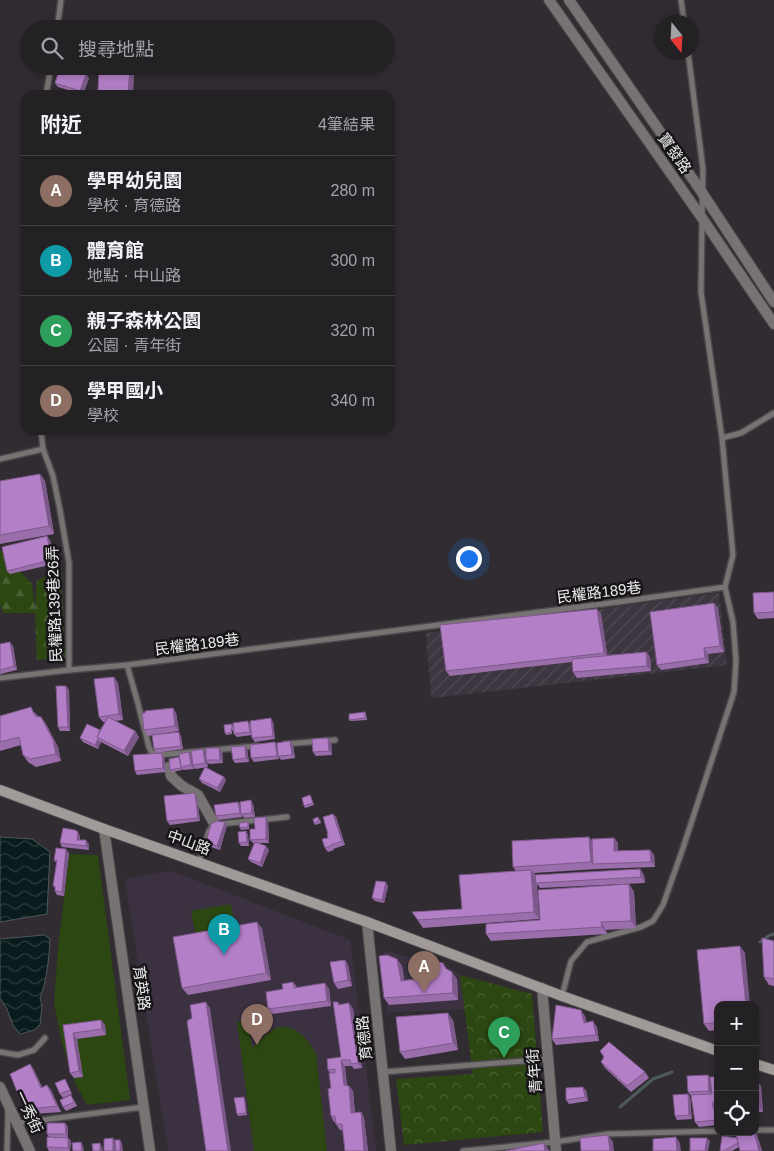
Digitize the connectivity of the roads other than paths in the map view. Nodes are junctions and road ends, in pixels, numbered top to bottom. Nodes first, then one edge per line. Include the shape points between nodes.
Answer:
1 (61, 0) edge
2 (549, 0) edge
3 (569, 0) edge
4 (681, 0) edge
5 (683, 15) edge
6 (58, 20) edge
7 (689, 60) edge
8 (49, 75) edge
9 (47, 90) edge
10 (702, 191) junction
11 (702, 218) junction
12 (774, 302) edge
13 (774, 324) edge
14 (774, 413) edge
15 (42, 435) edge
16 (722, 438) junction
17 (43, 449) junction
18 (0, 459) edge
19 (725, 587) junction
20 (127, 665) junction
21 (69, 670) junction
22 (0, 678) edge
23 (335, 740) dead end
24 (280, 744) edge
25 (262, 746) edge
26 (169, 767) edge
27 (0, 790) edge
28 (287, 817) dead end
29 (215, 825) junction
30 (104, 829) junction
31 (199, 862) junction
32 (367, 922) junction
33 (542, 988) junction
34 (562, 996) junction
35 (45, 1038) dead end
36 (714, 1050) edge
37 (0, 1052) edge
38 (548, 1058) junction
39 (759, 1065) edge
40 (774, 1070) edge
41 (383, 1072) junction
42 (0, 1087) edge
43 (8, 1102) junction
44 (144, 1107) junction
45 (18, 1123) junction
46 (759, 1130) edge
47 (774, 1130) edge
48 (714, 1131) edge
49 (654, 1133) junction
50 (656, 1142) edge
51 (556, 1147) edge
52 (8, 1151) edge
53 (30, 1151) edge
54 (150, 1151) edge
55 (391, 1151) edge
56 (463, 1151) edge

1 - 6 lane
2 - 11 street, 寶發路
3 - 10 street, 寶發路
4 - 5 lane
7 - 10 lane via 703,169
8 - 9 lane
10 - 11 lane
10 - 12 street, 寶發路
11 - 13 street, 寶發路
11 - 16 lane via 701,292
14 - 16 lane via 740,433
15 - 17 lane, 民權路139巷26弄
16 - 19 lane via 733,555
17 - 18 lane
17 - 21 lane, 民權路139巷26弄 via 53,476 69,563
19 - 20 lane, 民權路189巷
19 - 34 lane via 733,622 734,692 663,905 654,921 587,942 571,961
20 - 21 lane, 民權路189巷
20 - 25 lane via 152,753
21 - 22 lane, 民權路189巷
23 - 24 lane
26 - 29 street via 171,776 198,795
27 - 30 main road, 中山路
28 - 29 lane
29 - 31 lane via 209,831
30 - 31 main road, 中山路
30 - 44 street, 育英路
31 - 32 main road, 中山路
32 - 33 main road, 中山路
32 - 41 street, 育德路
33 - 34 main road, 中山路
33 - 38 street, 青年街
34 - 36 main road, 中山路
35 - 37 lane via 34,1050 18,1055
38 - 41 lane
38 - 51 street, 青年街
39 - 40 main road
41 - 55 street, 育德路
42 - 43 street, 一秀街
43 - 45 street, 一秀街
43 - 52 lane
44 - 45 lane
44 - 54 street, 育英路
45 - 53 street, 一秀街
46 - 47 lane
48 - 49 lane
49 - 50 lane
49 - 51 lane via 608,1134
51 - 56 lane

